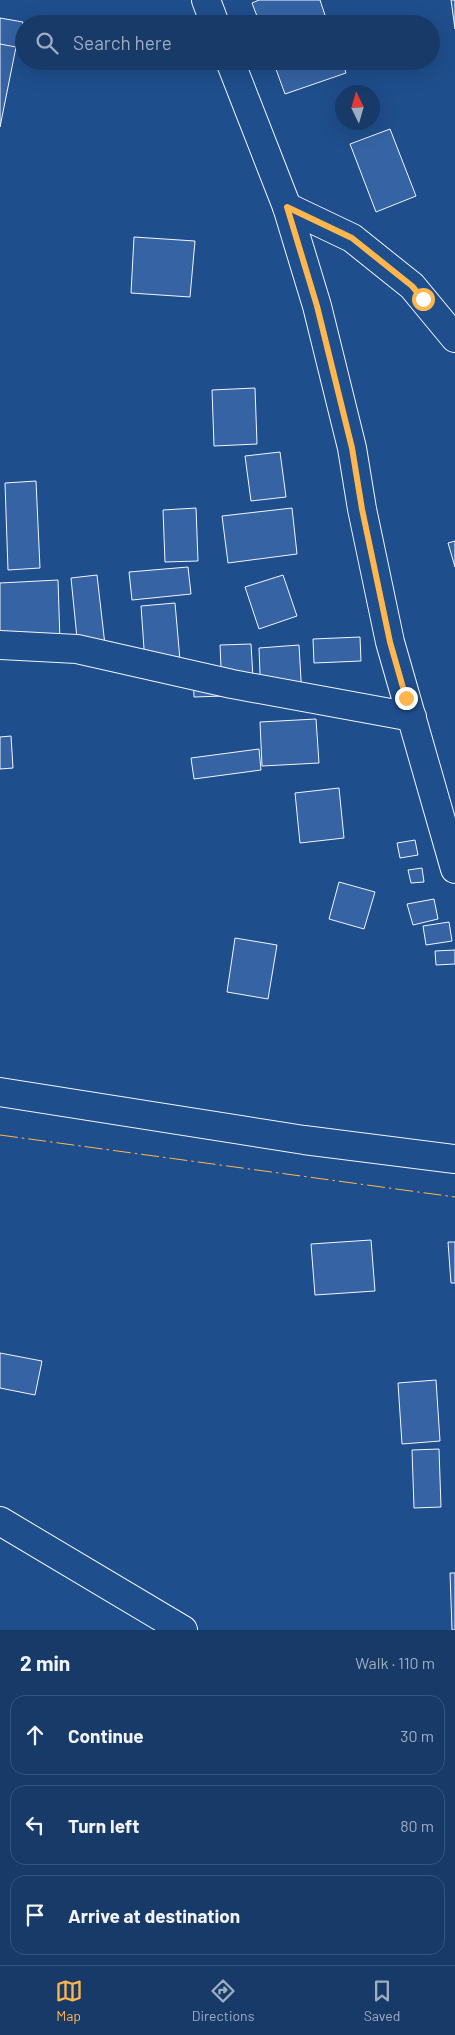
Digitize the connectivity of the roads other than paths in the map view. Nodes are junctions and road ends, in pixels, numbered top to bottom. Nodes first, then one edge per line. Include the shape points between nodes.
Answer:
1 (206, 0) edge
2 (212, 15) edge
3 (234, 70) edge
4 (287, 207) junction
5 (455, 338) edge
6 (0, 645) edge
7 (412, 717) junction
8 (455, 869) edge
9 (0, 1092) edge
10 (455, 1159) edge
11 (0, 1521) edge
12 (183, 1630) edge

1 - 2 street
3 - 4 street
4 - 5 street via 352,238 412,286
4 - 7 street via 322,324 352,448 390,642
6 - 7 street via 77,649 232,684
7 - 8 street
9 - 10 street via 304,1140
11 - 12 street

